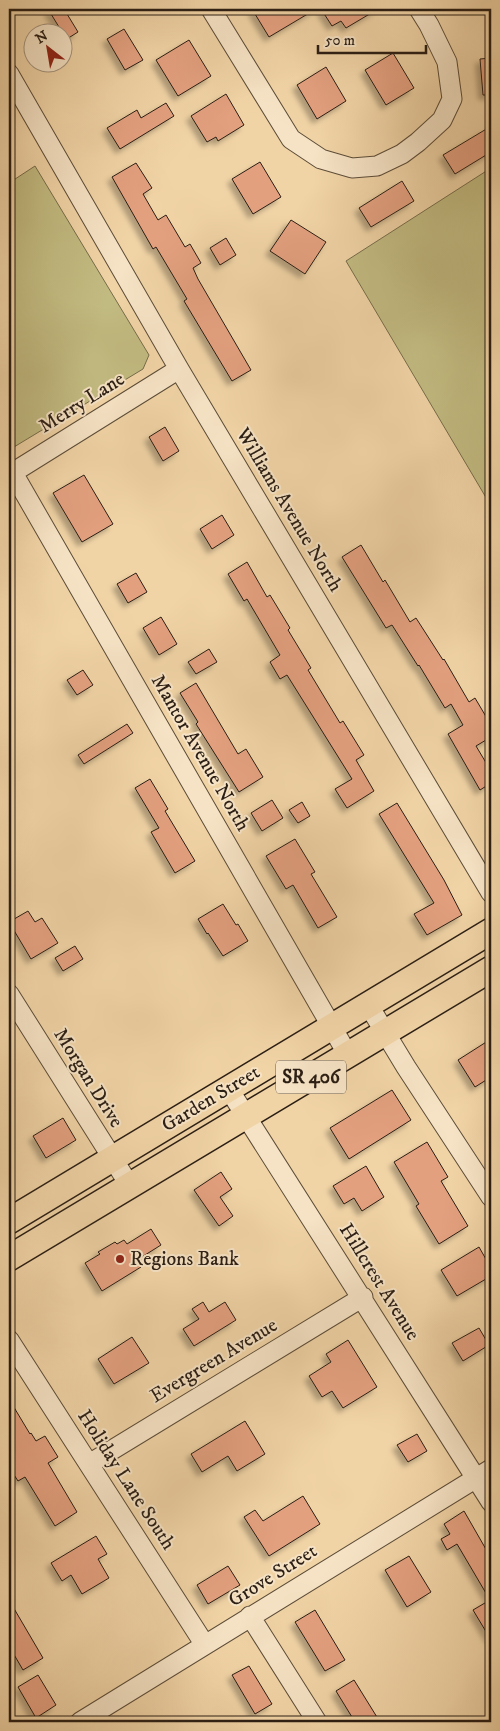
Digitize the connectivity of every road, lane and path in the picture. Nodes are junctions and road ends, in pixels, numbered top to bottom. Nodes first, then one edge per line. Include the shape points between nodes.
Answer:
1 (211, 9) edge
2 (419, 9) edge
3 (9, 74) edge
4 (179, 369) junction
5 (11, 474) edge
6 (491, 893) edge
7 (491, 931) edge
8 (491, 969) edge
9 (9, 994) edge
10 (368, 1006) junction
11 (332, 1027) junction
12 (385, 1033) junction
13 (348, 1055) junction
14 (228, 1088) junction
15 (246, 1116) junction
16 (112, 1158) junction
17 (130, 1186) junction
18 (491, 1197) edge
19 (9, 1221) edge
20 (9, 1258) edge
21 (363, 1297) junction
22 (9, 1340) edge
23 (89, 1464) junction
24 (483, 1473) edge
25 (491, 1502) edge
26 (250, 1616) junction
27 (205, 1645) junction
28 (80, 1722) edge
29 (317, 1722) edge

1 - 2 street via 291,140 321,159 352,168 377,166 402,154 442,120 452,99 447,62
3 - 4 street, Williams Avenue North
4 - 5 street, Merry Lane
4 - 6 street, Williams Avenue North
5 - 11 street, Mantor Avenue North
7 - 10 main road, Garden Street / SR 406
8 - 12 main road, Garden Street / SR 406
9 - 16 street, Morgan Drive
10 - 11 main road, Garden Street / SR 406
10 - 12 street
11 - 13 street, Mantor Avenue North
11 - 14 main road, Garden Street / SR 406
12 - 13 main road, Garden Street / SR 406
12 - 18 street
13 - 15 main road, Garden Street / SR 406
14 - 15 street, Hillcrest Avenue
14 - 16 main road, Garden Street / SR 406
15 - 17 main road, Garden Street / SR 406
15 - 21 street, Hillcrest Avenue
16 - 17 street, Morgan Drive
16 - 19 main road, Garden Street / SR 406
17 - 20 main road, Garden Street / SR 406
21 - 23 street, Evergreen Avenue
21 - 24 street, Hillcrest Avenue
22 - 23 street, Holiday Lane South
23 - 27 street, Holiday Lane South
24 - 25 street, Hillcrest Avenue
24 - 26 street, Grove Street
26 - 27 street, Grove Street
26 - 29 street
27 - 28 street, Grove Street

